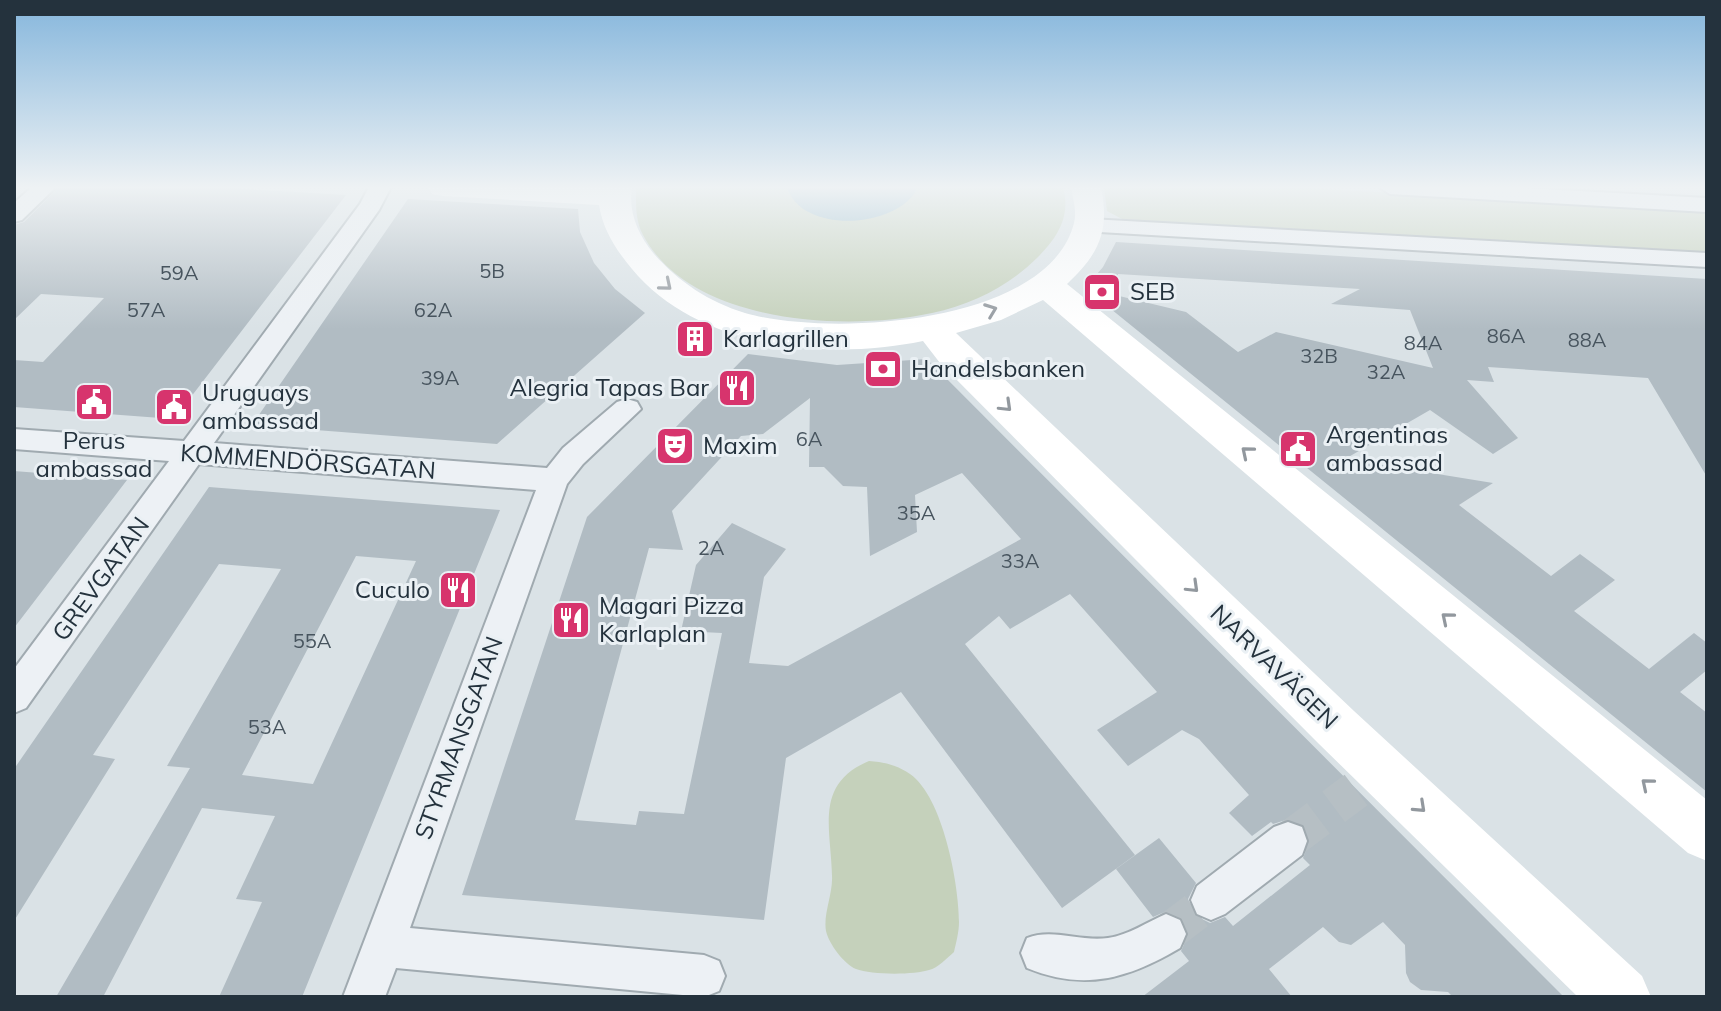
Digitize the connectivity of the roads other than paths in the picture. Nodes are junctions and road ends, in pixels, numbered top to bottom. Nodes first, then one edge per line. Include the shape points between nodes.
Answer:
1 (350, 234) edge
2 (625, 234) edge
3 (1085, 234) edge
4 (1238, 234) edge
5 (1707, 260) edge
6 (1045, 284) junction
7 (933, 329) junction
8 (627, 409) dead end
9 (14, 439) edge
10 (192, 455) junction
11 (554, 480) junction
12 (14, 697) edge
13 (1707, 834) edge
14 (1288, 841) tunnel mouth
15 (1211, 900) tunnel mouth
16 (1166, 934) tunnel mouth
17 (382, 946) junction
18 (1042, 953) dead end
19 (704, 976) dead end
20 (364, 997) edge
21 (1621, 997) edge

1 - 10 street, GREVGATAN
2 -> 7 street via 659,279 697,307 750,324 848,338
3 - 6 street via 1067,265
4 - 5 street
7 -> 6 street via 1006,305
13 -> 6 street
7 -> 21 street, NARVAVÄGEN via 1369,780
8 - 11 street
9 - 10 street, KOMMENDÖRSGATAN
10 - 11 street, KOMMENDÖRSGATAN
10 - 12 street, GREVGATAN
11 - 17 street, STYRMANSGATAN
14 - 15 street
16 - 18 street via 1132,954 1091,962
17 - 19 street
17 - 20 street, STYRMANSGATAN

